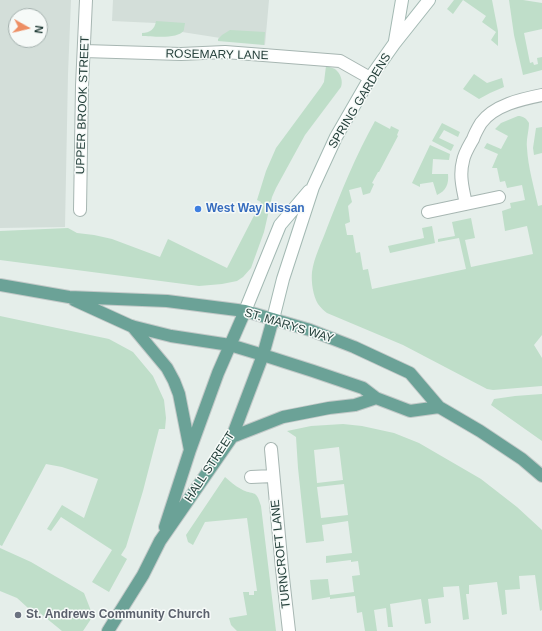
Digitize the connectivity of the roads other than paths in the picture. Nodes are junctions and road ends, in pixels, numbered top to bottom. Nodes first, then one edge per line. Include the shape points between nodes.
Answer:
1 (86, 0) edge
2 (402, 0) edge
3 (429, 0) edge
4 (394, 44) junction
5 (84, 50) junction
6 (370, 78) junction
7 (542, 95) edge
8 (313, 187) junction
9 (499, 197) dead end
10 (466, 204) junction
11 (80, 210) dead end
12 (428, 212) dead end
13 (0, 285) edge
14 (68, 297) junction
15 (245, 311) junction
16 (273, 319) junction
17 (131, 326) junction
18 (230, 345) junction
19 (263, 355) junction
20 (376, 398) junction
21 (438, 407) junction
22 (232, 437) junction
23 (271, 449) dead end
24 (190, 450) junction
25 (273, 476) junction
26 (542, 476) edge
27 (251, 477) dead end
28 (160, 541) junction
29 (108, 631) edge
30 (289, 631) edge

1 - 5 street, UPPER BROOK STREET
2 - 4 street
3 - 4 street, SPRING GARDENS
4 - 6 street, SPRING GARDENS
5 - 6 street, ROSEMARY LANE via 181,54 225,52 340,61
5 - 11 street, UPPER BROOK STREET
6 - 8 street, SPRING GARDENS via 336,137
7 - 10 street via 509,103 482,121 463,161 462,185
8 - 15 street, SPRING GARDENS via 280,225
8 - 16 street, SPRING GARDENS via 283,279
9 - 10 street
10 - 12 street
13 - 14 main road, ST. MARYS WAY
14 - 15 main road, ST. MARYS WAY via 167,301
14 - 17 main road, ST. MARYS WAY
15 - 16 main road, ST. MARYS WAY
15 - 18 main road, HALL STREET
16 - 19 main road, HALL STREET
16 - 21 main road, ST. MARYS WAY via 354,347 410,373
17 - 18 main road, ST. MARYS WAY via 171,336
17 - 24 main road via 167,368 179,394
18 - 19 main road, ST. MARYS WAY
18 - 24 main road, HALL STREET
19 - 20 main road, ST. MARYS WAY via 363,388
19 - 22 main road, HALL STREET
20 - 21 main road, ST. MARYS WAY via 410,411
20 - 22 main road via 355,405 283,416
21 - 26 main road, ST. MARYS WAY via 480,431 522,459
22 - 28 main road, HALL STREET
23 - 25 street, TURNCROFT LANE
24 - 28 main road, HALL STREET
25 - 27 street
25 - 30 street, TURNCROFT LANE
28 - 29 main road, HALL STREET via 143,575

